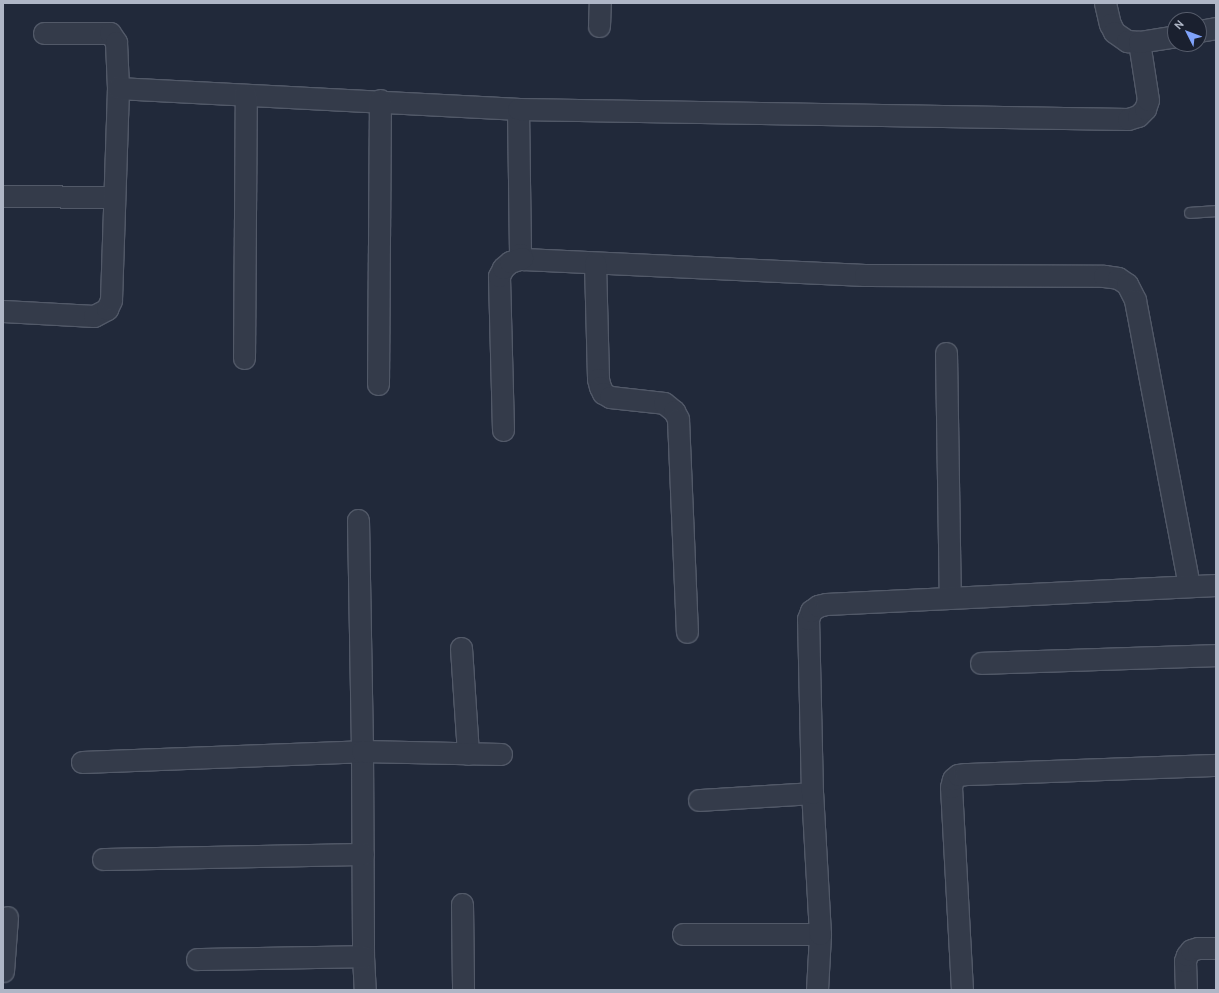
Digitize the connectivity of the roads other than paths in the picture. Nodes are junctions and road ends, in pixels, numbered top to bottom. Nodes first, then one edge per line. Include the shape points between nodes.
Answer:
1 (600, 3) edge
2 (1105, 3) edge
3 (599, 26) dead end
4 (44, 33) dead end
5 (1167, 37) edge
6 (1139, 42) junction
7 (118, 88) junction
8 (246, 95) junction
9 (380, 100) junction
10 (518, 109) junction
11 (3, 196) edge
12 (113, 197) junction
13 (1216, 211) edge
14 (1190, 213) dead end
15 (522, 258) junction
16 (595, 263) junction
17 (3, 311) edge
18 (946, 354) dead end
19 (244, 358) dead end
20 (378, 384) dead end
21 (503, 430) dead end
22 (358, 520) dead end
23 (1189, 585) junction
24 (1216, 585) edge
25 (950, 598) junction
26 (687, 632) dead end
27 (461, 648) dead end
28 (1216, 655) edge
29 (981, 663) dead end
30 (362, 751) junction
31 (468, 754) junction
32 (501, 754) dead end
33 (82, 762) dead end
34 (1216, 765) edge
35 (812, 793) junction
36 (699, 800) dead end
37 (363, 854) junction
38 (103, 858) dead end
39 (462, 904) dead end
40 (7, 917) dead end
41 (683, 934) dead end
42 (820, 934) junction
43 (1216, 948) edge
44 (363, 956) junction
45 (197, 959) dead end
46 (3, 971) edge
47 (365, 990) edge
48 (463, 990) edge
49 (817, 990) edge
50 (962, 990) edge
51 (1186, 990) edge

1 - 3 street
2 - 6 street via 1114,32 1127,41
4 - 7 street via 110,34 116,42
5 - 6 street
6 - 10 street via 1148,100 1145,109 1138,116 1128,118
7 - 8 street
7 - 12 street
8 - 9 street
8 - 19 street
9 - 10 street
9 - 20 street
10 - 15 street
11 - 12 street
12 - 17 street via 111,300 107,309 94,316
13 - 14 lane
15 - 16 street
15 - 21 street via 510,262 499,276
16 - 23 street via 865,275 1118,278 1127,284 1135,300
16 - 26 street via 598,379 603,393 610,397 664,403 674,411 678,419
18 - 25 street
22 - 30 street
23 - 24 street
23 - 25 street
25 - 35 street via 826,604 811,611 808,619
27 - 31 street
28 - 29 street
30 - 31 street
30 - 33 street
30 - 37 street
31 - 32 street
34 - 50 street via 958,775 951,787
35 - 36 street
35 - 42 street
37 - 38 street
37 - 44 street
39 - 48 street
40 - 46 street
41 - 42 street
42 - 49 street
43 - 51 street via 1198,948 1191,950 1187,955
44 - 45 street
44 - 47 street

